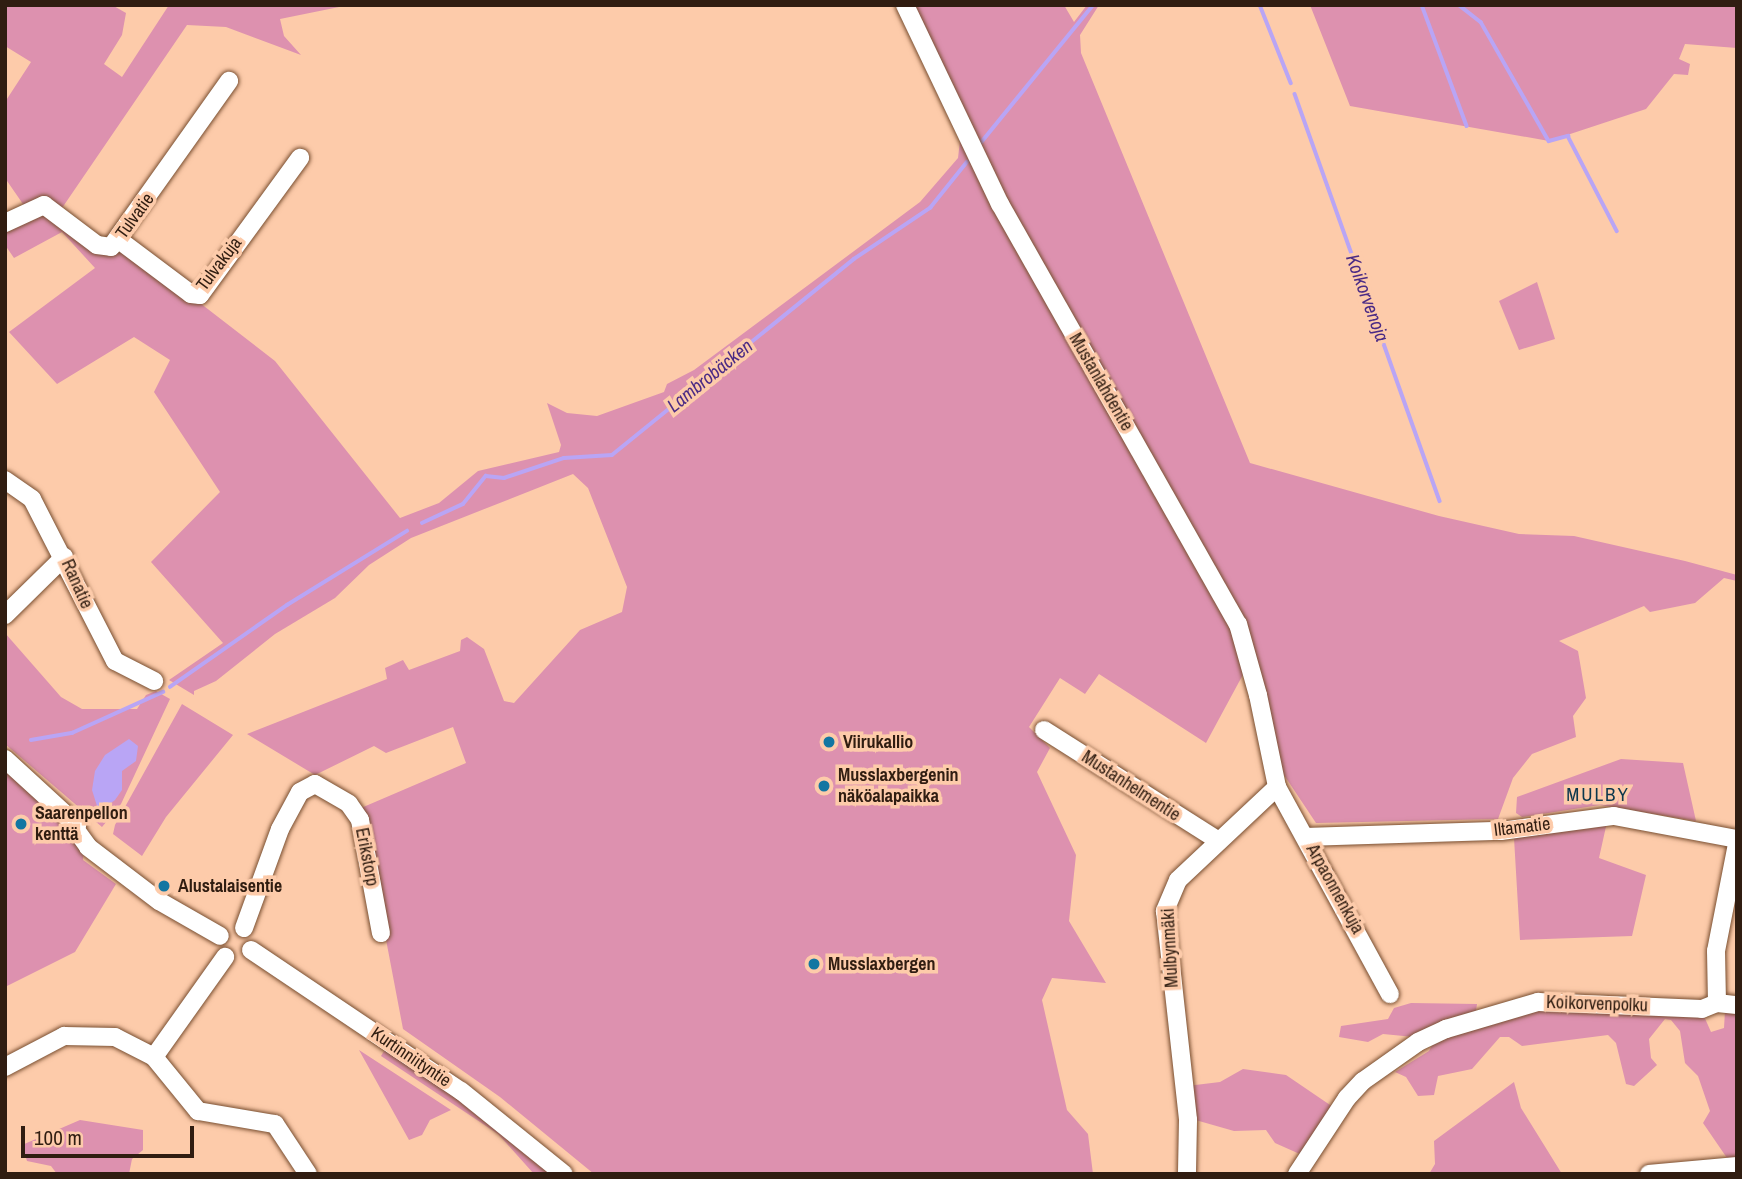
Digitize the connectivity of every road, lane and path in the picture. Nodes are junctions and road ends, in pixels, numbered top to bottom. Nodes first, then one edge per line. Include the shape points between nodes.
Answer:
1 (905, 5) edge
2 (229, 81) dead end
3 (300, 158) dead end
4 (5, 223) edge
5 (119, 240) junction
6 (5, 480) edge
7 (64, 557) junction
8 (5, 615) edge
9 (154, 681) dead end
10 (1044, 730) dead end
11 (9, 763) edge
12 (1276, 787) junction
13 (1306, 836) junction
14 (1219, 841) junction
15 (1737, 841) edge
16 (374, 923) dead end
17 (244, 928) junction
18 (219, 936) junction
19 (251, 950) junction
20 (225, 957) junction
21 (1390, 994) dead end
22 (1717, 1003) junction
23 (1737, 1005) edge
24 (154, 1057) junction
25 (5, 1067) edge
26 (1737, 1166) edge
27 (308, 1174) edge
28 (564, 1174) edge
29 (1187, 1174) edge
30 (1297, 1174) edge
31 (1649, 1174) edge

1 - 12 street, Mustanlahdentie via 1000,204 1238,624
2 - 5 street, Tulvatie
3 - 5 street, Tulvakuja via 200,295 191,295
4 - 5 street, Tulvatie via 44,205 97,245 111,247
6 - 7 street, Ranatie via 30,495
7 - 8 street
7 - 9 street, Ranatie via 115,662
10 - 14 street, Mustanhelmentie
11 - 18 street via 68,819 88,847 159,901
12 - 13 street, Arpaonnenkuja
12 - 14 street, Mulbynmäki
13 - 15 street, Iltamatie via 1500,831 1614,816
13 - 21 street, Arpaonnenkuja
14 - 29 street, Mulbynmäki via 1178,880 1165,911 1190,1140
15 - 22 street via 1716,951
16 - 17 street, Erikstorp via 360,820 349,804 315,784 308,785 280,829
17 - 18 street via 230,927
17 - 19 street via 251,936
18 - 20 street
19 - 20 street via 241,959
19 - 28 street, Kurtinniityntie via 461,1091
20 - 24 street
22 - 23 street, Koikorvenpolku
22 - 30 street, Koikorvenpolku via 1702,1009 1545,1001 1478,1017 1418,1041 1347,1098
24 - 25 street via 116,1037 80,1033 64,1036
24 - 27 street via 198,1111 275,1124
26 - 31 street

